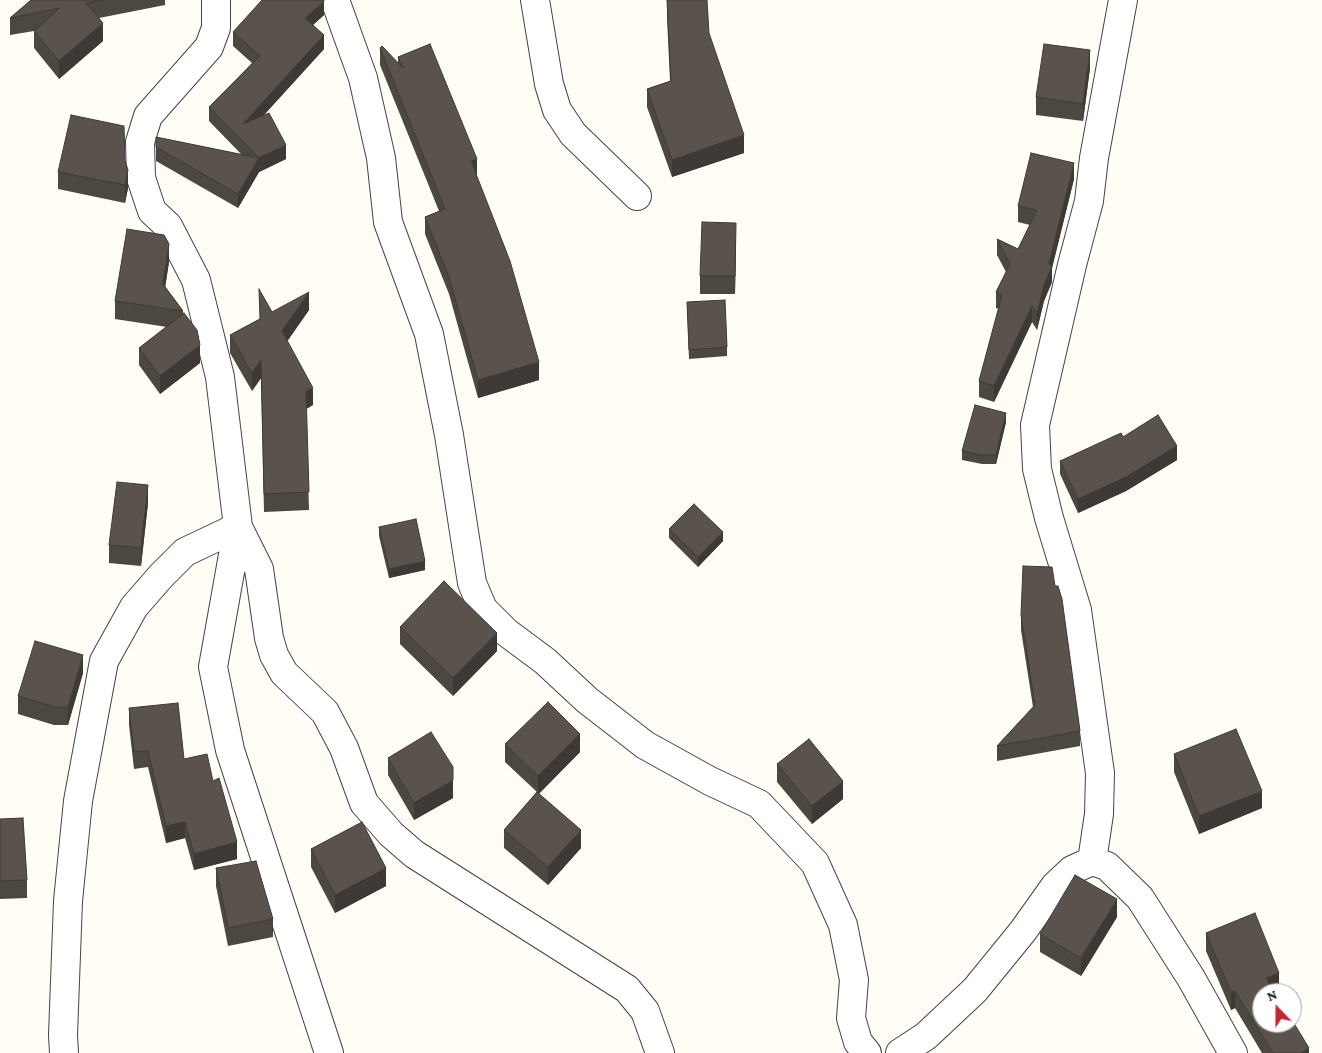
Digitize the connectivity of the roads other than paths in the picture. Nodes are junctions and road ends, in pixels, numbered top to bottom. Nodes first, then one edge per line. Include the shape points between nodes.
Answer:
1 (216, 0) edge
2 (335, 0) edge
3 (535, 0) edge
4 (1123, 0) edge
5 (637, 196) dead end
6 (238, 527) junction
7 (1092, 860) junction
8 (64, 1053) edge
9 (330, 1053) edge
10 (660, 1053) edge
11 (867, 1053) edge
12 (900, 1053) edge
13 (1233, 1053) edge

1 - 6 street via 216,28 209,47 148,116 140,142 140,178 152,211 168,226 196,280 220,377
2 - 11 street via 363,78 381,158 388,222 429,334 449,435 472,583 483,609 587,700 645,745 759,804 815,863 843,925 854,980 850,1018 858,1042
3 - 5 street via 549,84 557,110 573,134
4 - 7 street via 1089,201 1035,424 1037,468 1077,610 1100,773 1099,814
6 - 8 street via 185,552 161,576 134,607 104,661 77,810 68,901
6 - 9 street via 213,667 230,750
6 - 10 street via 259,569 268,638 274,655 284,673 325,712 344,748 364,803 414,854 626,989 644,1011
7 - 12 street via 1072,870 1055,886 1024,932 975,990 926,1036
7 - 13 street via 1108,866 1140,898 1191,978

